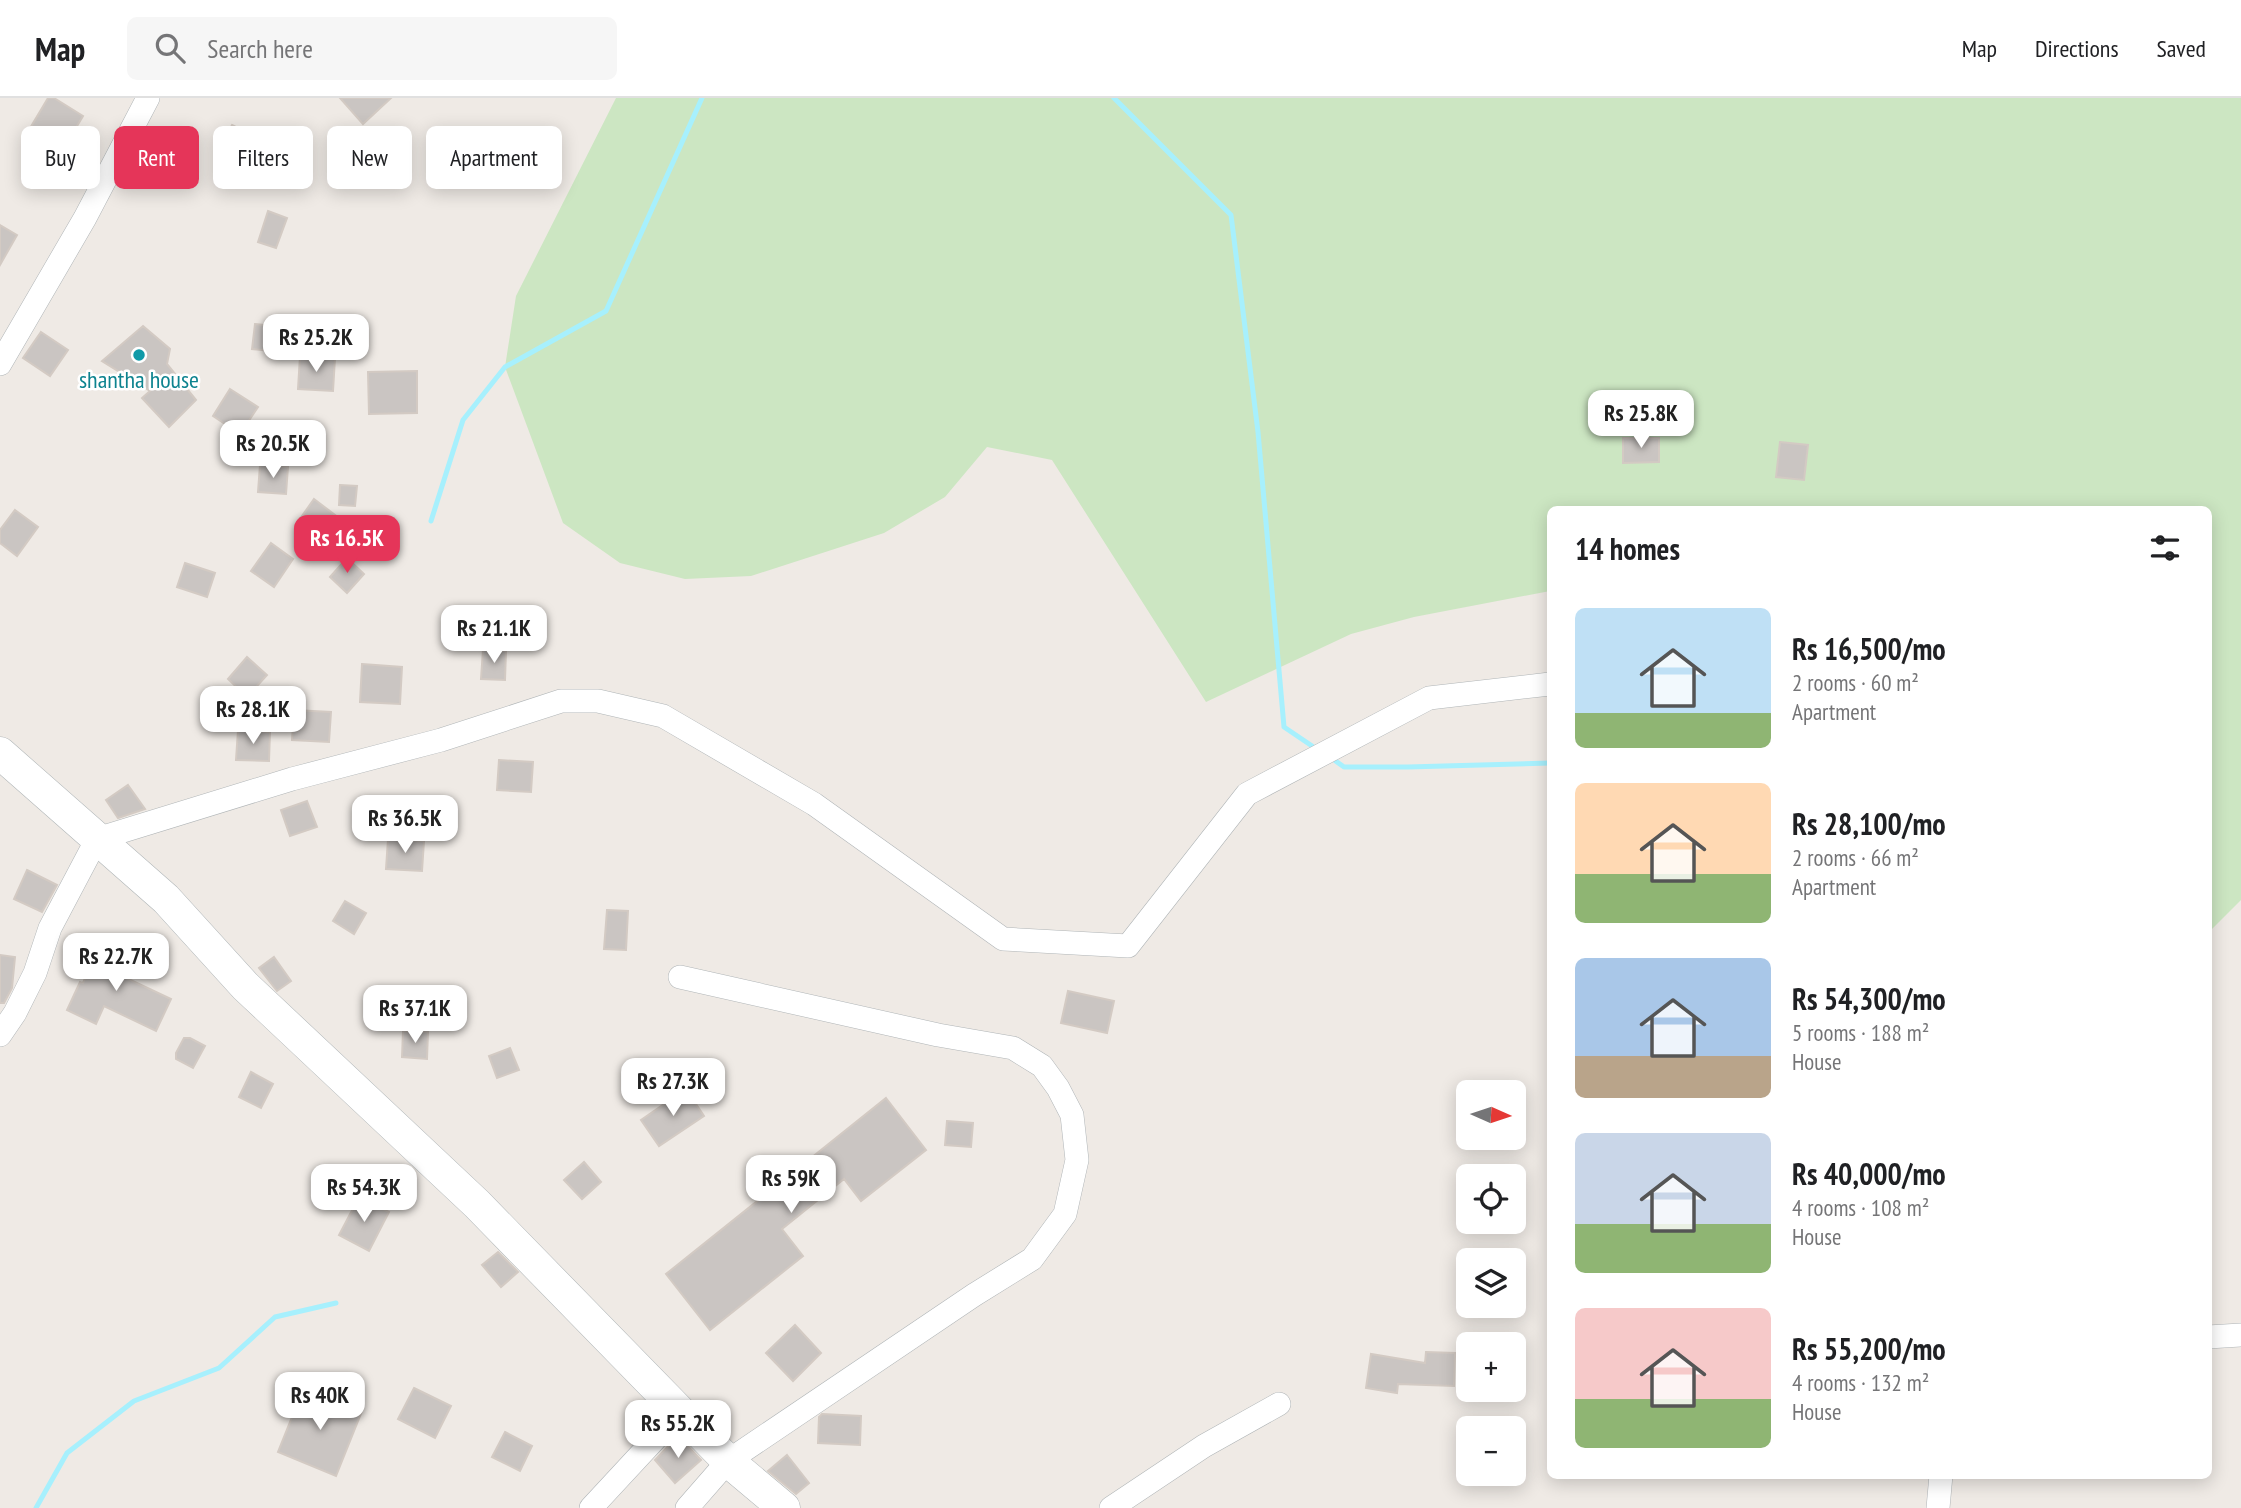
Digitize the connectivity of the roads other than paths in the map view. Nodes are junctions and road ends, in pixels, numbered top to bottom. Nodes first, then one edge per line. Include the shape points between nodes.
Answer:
1 (148, 98) edge
2 (0, 364) edge
3 (1547, 684) edge
4 (0, 753) edge
5 (97, 839) junction
6 (680, 976) dead end
7 (0, 1034) edge
8 (2241, 1335) edge
9 (2212, 1337) edge
10 (1279, 1404) dead end
11 (680, 1412) junction
12 (728, 1461) junction
13 (1941, 1479) edge
14 (591, 1508) edge
15 (687, 1508) edge
16 (783, 1508) edge
17 (1111, 1508) edge
18 (1938, 1508) edge

1 - 2 street
3 - 5 street via 1429,698 1247,794 1128,946 1003,939 814,804 663,716 598,701 561,701
4 - 5 main road
5 - 7 street via 50,929 35,973
5 - 11 main road via 166,899 245,986 477,1204
6 - 12 street via 1013,1048 1042,1066 1058,1088 1072,1115 1077,1160 1065,1214 1032,1259
8 - 9 street
10 - 17 street
11 - 12 main road
11 - 14 street
12 - 15 street
12 - 16 main road
13 - 18 street

